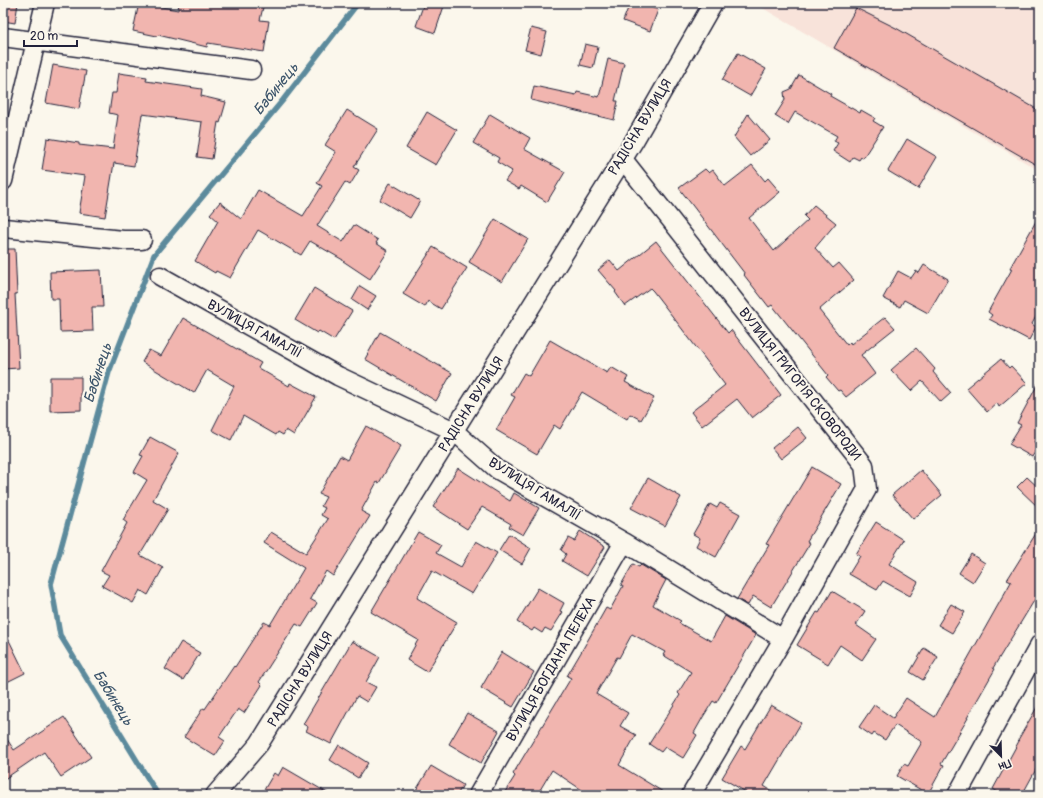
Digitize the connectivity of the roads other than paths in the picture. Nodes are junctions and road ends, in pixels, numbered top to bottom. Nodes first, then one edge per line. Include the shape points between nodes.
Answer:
1 (45, 3) edge
2 (713, 3) edge
3 (3, 37) edge
4 (36, 41) junction
5 (251, 70) dead end
6 (622, 158) junction
7 (3, 181) edge
8 (3, 227) edge
9 (142, 240) dead end
10 (160, 276) dead end
11 (454, 432) junction
12 (624, 542) junction
13 (783, 639) junction
14 (1040, 644) edge
15 (215, 795) edge
16 (478, 795) edge
17 (691, 795) edge
18 (957, 795) edge

1 - 4 street
2 - 6 street, РАДІСНА ВУЛИЦЯ
3 - 4 street
4 - 5 street
4 - 7 street
6 - 11 street, РАДІСНА ВУЛИЦЯ
6 - 13 street, ВУЛИЦЯ ГРИГОРІЯ СКОВОРОДИ via 864,465 867,489
8 - 9 street
10 - 11 street, ВУЛИЦЯ ГАМАЛІЇ via 338,376
11 - 12 street, ВУЛИЦЯ ГАМАЛІЇ via 498,470
11 - 15 street, РАДІСНА ВУЛИЦЯ via 259,744
12 - 13 street, ВУЛИЦЯ ГАМАЛІЇ
12 - 16 street, ВУЛИЦЯ БОГДАНА ПЕЛЕХА
13 - 17 street, ВУЛИЦЯ ГРИГОРІЯ СКОВОРОДИ
14 - 18 street

